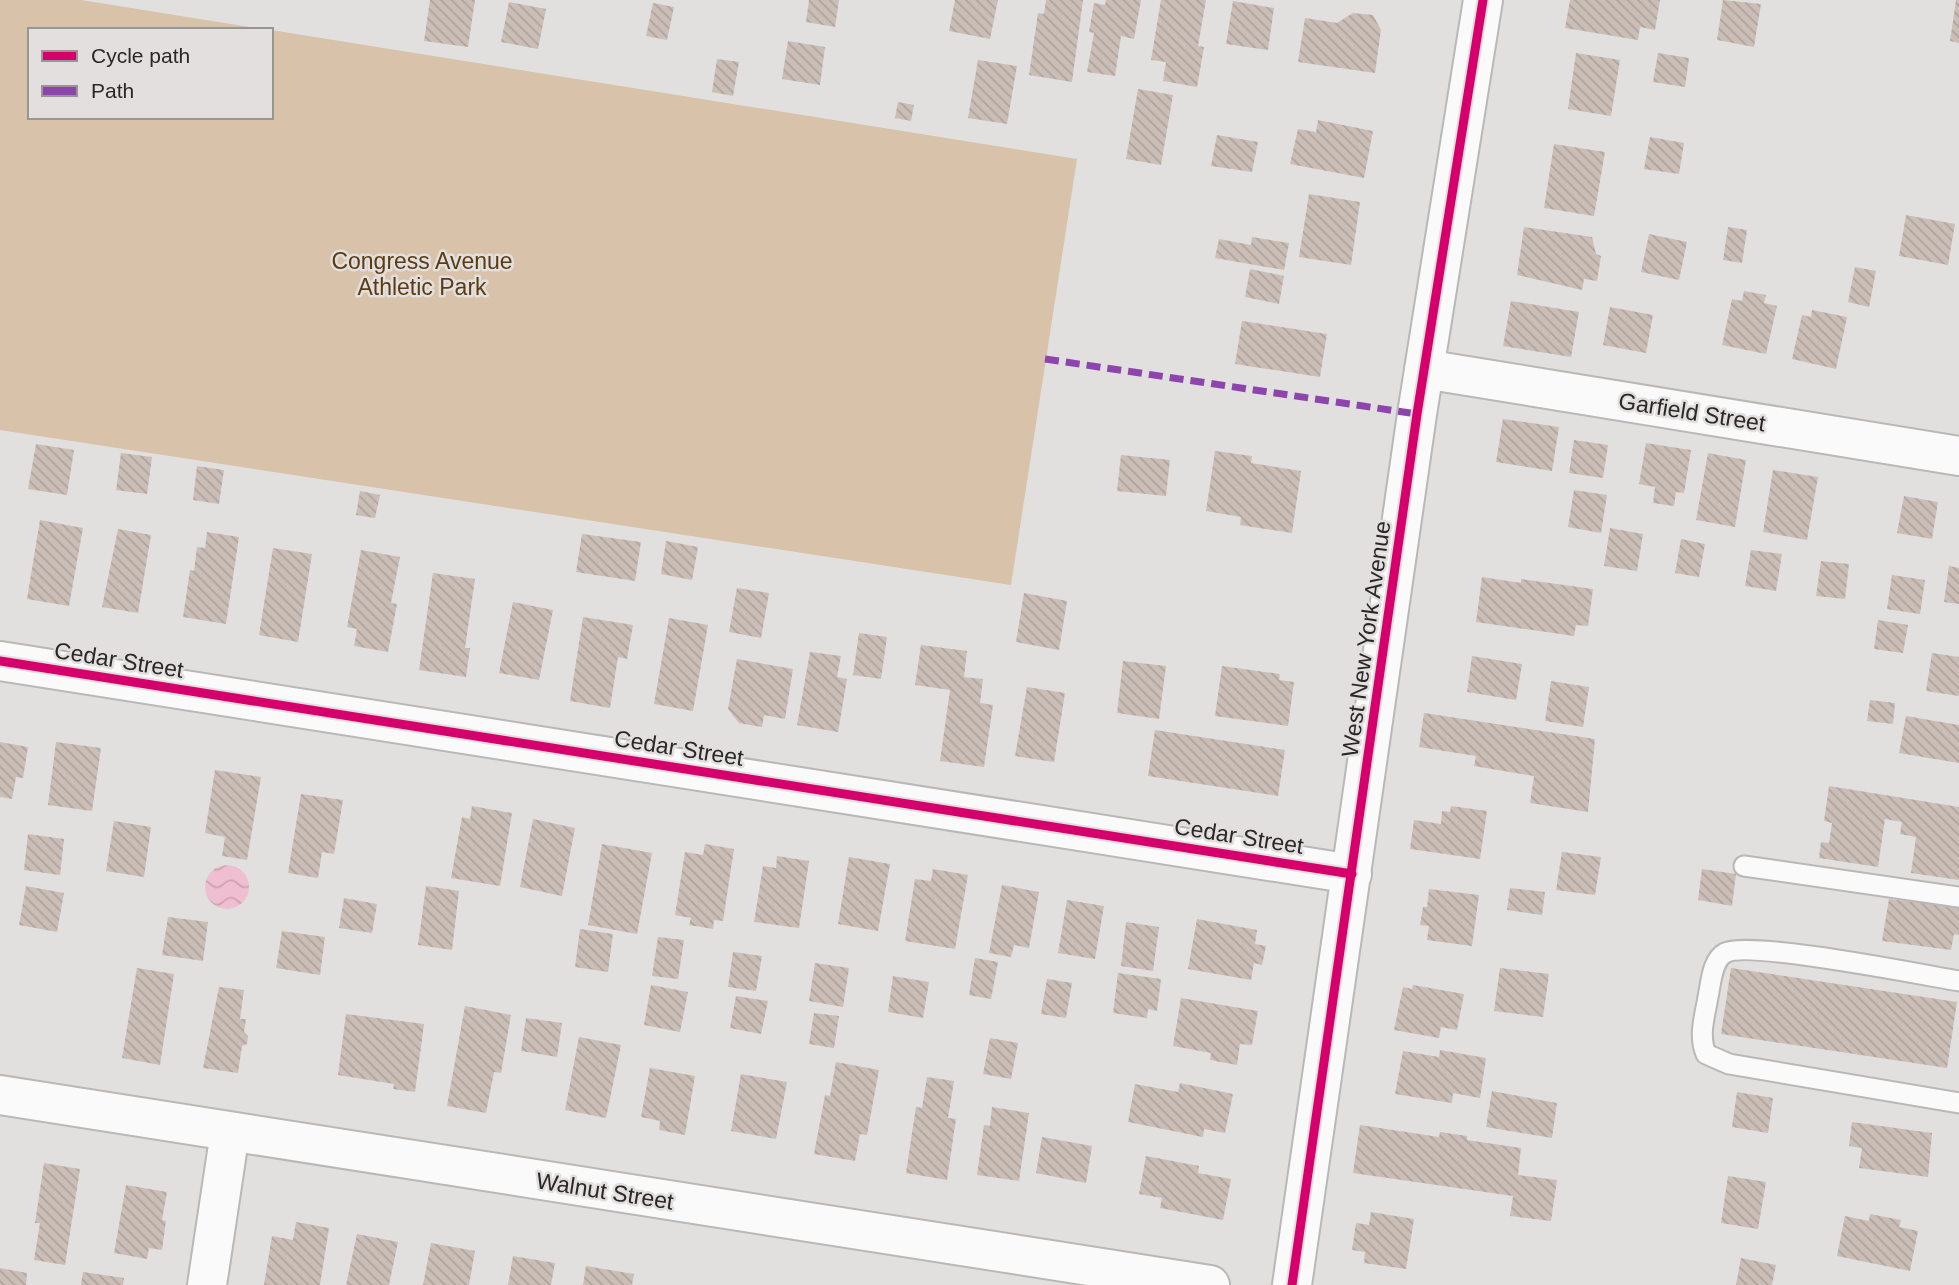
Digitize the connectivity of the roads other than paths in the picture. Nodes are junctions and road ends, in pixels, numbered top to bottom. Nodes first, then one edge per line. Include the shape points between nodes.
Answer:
1 (1483, 0) edge
2 (1424, 369) junction
3 (1959, 456) edge
4 (0, 661) edge
5 (1744, 866) dead end
6 (1352, 874) junction
7 (1959, 897) edge
8 (1959, 981) edge
9 (0, 1095) edge
10 (1959, 1103) edge
11 (230, 1132) junction
12 (207, 1285) edge
13 (1210, 1285) edge
14 (1292, 1285) edge

1 - 2 street, West New York Avenue
2 - 3 street, Garfield Street
2 - 6 street, West New York Avenue
4 - 6 street, Cedar Street
5 - 7 lane
6 - 14 street, West New York Avenue
8 - 10 lane via 1791,954 1730,951 1718,960 1712,975 1701,1041 1706,1054 1729,1064
9 - 11 street, Walnut Street
11 - 12 street
11 - 13 street, Walnut Street

